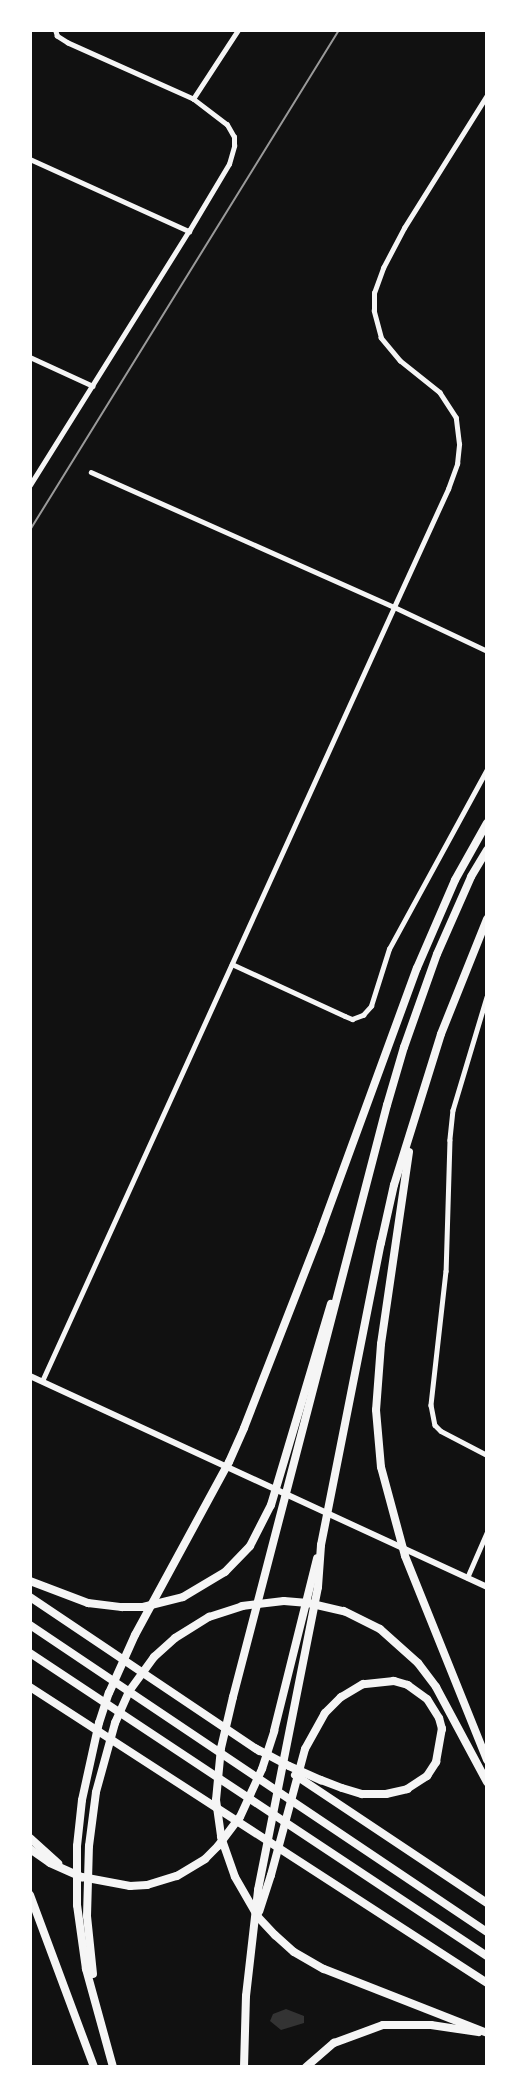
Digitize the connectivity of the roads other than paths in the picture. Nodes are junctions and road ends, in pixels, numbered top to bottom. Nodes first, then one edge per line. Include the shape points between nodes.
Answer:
1 (55, 30) edge
2 (238, 30) edge
3 (487, 95) edge
4 (193, 99) junction
5 (30, 159) edge
6 (189, 231) junction
7 (30, 357) edge
8 (93, 386) junction
9 (91, 472) dead end
10 (30, 485) edge
11 (394, 607) junction
12 (487, 651) edge
13 (487, 769) edge
14 (487, 823) edge
15 (487, 850) edge
16 (487, 919) edge
17 (232, 964) junction
18 (487, 996) edge
19 (412, 1130) junction
20 (30, 1376) edge
21 (42, 1381) junction
22 (292, 1455) junction
23 (487, 1455) edge
24 (487, 1532) edge
25 (321, 1545) junction
26 (467, 1578) junction
27 (30, 1581) edge
28 (487, 1587) edge
29 (30, 1597) edge
30 (30, 1625) edge
31 (30, 1653) edge
32 (30, 1687) edge
33 (255, 1748) junction
34 (487, 1760) edge
35 (487, 1782) edge
36 (30, 1838) edge
37 (30, 1849) edge
38 (70, 1873) junction
39 (30, 1895) edge
40 (487, 1903) edge
41 (253, 1929) junction
42 (487, 1932) edge
43 (487, 1956) edge
44 (89, 1968) junction
45 (487, 1983) edge
46 (486, 2032) edge
47 (94, 2067) edge
48 (113, 2067) edge
49 (244, 2067) edge
50 (306, 2067) edge

1 - 4 street via 68,43
2 - 4 street
3 - 11 street via 404,228 382,268 374,293 381,338 407,368 440,393 456,418 459,444 448,489
4 - 6 street via 226,125 234,137 234,146 229,164
5 - 6 street
6 - 8 street
7 - 8 street
8 - 10 street
9 - 11 street
11 - 12 street
11 - 17 street
13 - 17 street via 389,949 371,1006 363,1015 352,1019
14 - 44 highway via 455,880 417,968 244,1428 109,1693 90,1756 77,1846 77,1905
15 - 22 highway via 437,954 404,1047 342,1273 320,1335
16 - 19 highway via 441,1034
17 - 21 street
18 - 23 street via 453,1110 446,1271 430,1405 435,1425 441,1431
19 - 25 highway via 381,1243
19 - 34 highway via 381,1344 376,1410 381,1467 392,1514 423,1604
20 - 21 main road
21 - 26 main road
22 - 27 highway via 250,1545 225,1572 197,1591 162,1604 122,1607 87,1603
22 - 46 highway via 280,1521 233,1697 218,1773 216,1800 221,1837 245,1897 258,1917 294,1952 355,1983
24 - 26 street
25 - 38 highway via 274,1731 255,1787 229,1834 192,1868 147,1885 112,1884
25 - 41 highway via 318,1587
26 - 28 main road
29 - 33 highway
30 - 42 highway
31 - 43 highway
32 - 45 highway
33 - 40 highway
33 - 41 highway via 342,1788 362,1794 386,1794 407,1789 427,1776 436,1762 442,1729 434,1708 419,1692 408,1685 379,1680 363,1684 325,1713 305,1749 271,1875
35 - 44 highway via 436,1687 418,1663 380,1629 344,1611 284,1601 242,1606 198,1623 154,1658 124,1701 102,1764 89,1846
36 - 38 highway
37 - 38 highway
39 - 47 highway
41 - 49 highway
44 - 48 highway
46 - 50 highway via 431,2025 383,2025 333,2043

